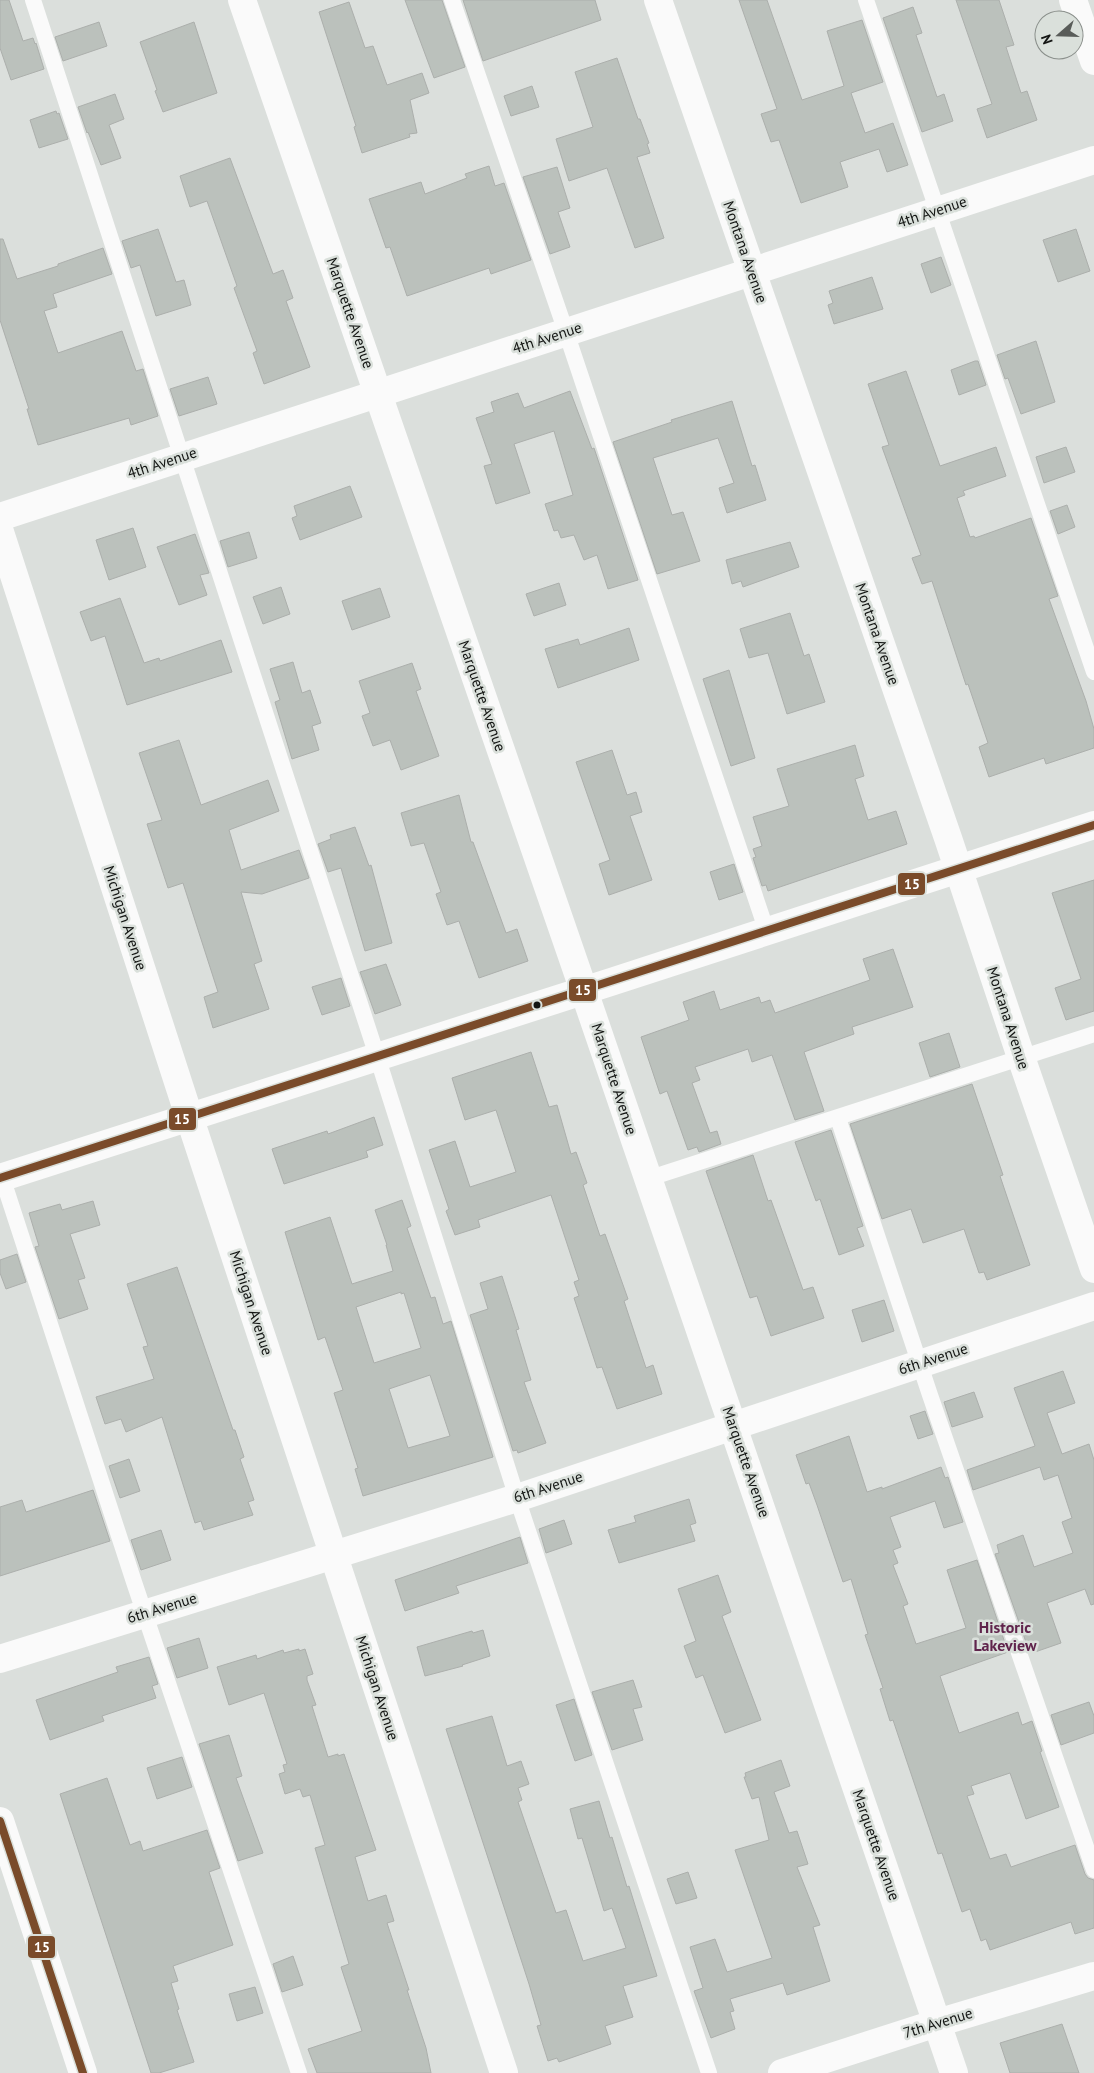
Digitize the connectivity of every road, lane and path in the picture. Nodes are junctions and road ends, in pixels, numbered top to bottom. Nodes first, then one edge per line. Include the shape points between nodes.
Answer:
1 (33, 0) edge
2 (242, 0) edge
3 (452, 0) edge
4 (658, 0) edge
5 (866, 0) edge
6 (1073, 0) edge
7 (1094, 61) edge
8 (1094, 160) edge
9 (936, 210) junction
10 (752, 271) junction
11 (566, 332) junction
12 (378, 393) junction
13 (182, 456) junction
14 (0, 517) edge
15 (0, 532) edge
16 (1094, 672) edge
17 (1094, 824) edge
18 (959, 870) junction
19 (767, 932) junction
20 (584, 991) junction
21 (1094, 1034) edge
22 (377, 1056) junction
23 (1021, 1057) junction
24 (189, 1116) junction
25 (838, 1118) junction
26 (1, 1177) edge
27 (647, 1179) junction
28 (1094, 1269) edge
29 (1094, 1306) edge
30 (919, 1364) junction
31 (734, 1425) junction
32 (517, 1498) junction
33 (334, 1554) junction
34 (144, 1613) junction
35 (0, 1659) edge
36 (0, 1821) edge
37 (1094, 1870) edge
38 (1094, 1976) edge
39 (937, 2023) junction
40 (83, 2073) edge
41 (299, 2073) edge
42 (504, 2073) edge
43 (709, 2073) edge
44 (782, 2073) edge
45 (954, 2073) edge

1 - 13 lane
2 - 12 street, Marquette Avenue
3 - 11 lane
4 - 10 street, Montana Avenue
5 - 9 lane
6 - 7 street
8 - 9 street, 4th Avenue
9 - 10 street, 4th Avenue
9 - 16 lane
10 - 11 street, 4th Avenue
10 - 18 street, Montana Avenue
11 - 12 street, 4th Avenue
11 - 19 lane
12 - 13 street, 4th Avenue
12 - 20 street, Marquette Avenue
13 - 14 street, 4th Avenue
13 - 22 lane
15 - 24 street, Michigan Avenue
17 - 18 street
18 - 19 street
18 - 23 street, Montana Avenue
19 - 20 street
20 - 22 street
20 - 27 street, Marquette Avenue
21 - 23 lane
22 - 24 street
22 - 32 lane
23 - 25 lane
23 - 28 street, Montana Avenue
24 - 26 street
24 - 33 street, Michigan Avenue
25 - 27 lane
25 - 30 lane
26 - 34 lane
27 - 31 street, Marquette Avenue
29 - 30 street, 6th Avenue
30 - 31 street, 6th Avenue
30 - 37 lane
31 - 32 street, 6th Avenue
31 - 39 street, Marquette Avenue
32 - 33 street, 6th Avenue
32 - 43 lane
33 - 34 street, 6th Avenue
33 - 42 street, Michigan Avenue
34 - 35 street, 6th Avenue
34 - 41 lane
36 - 40 street
38 - 39 street, 7th Avenue
39 - 44 street, 7th Avenue
39 - 45 street, Marquette Avenue

